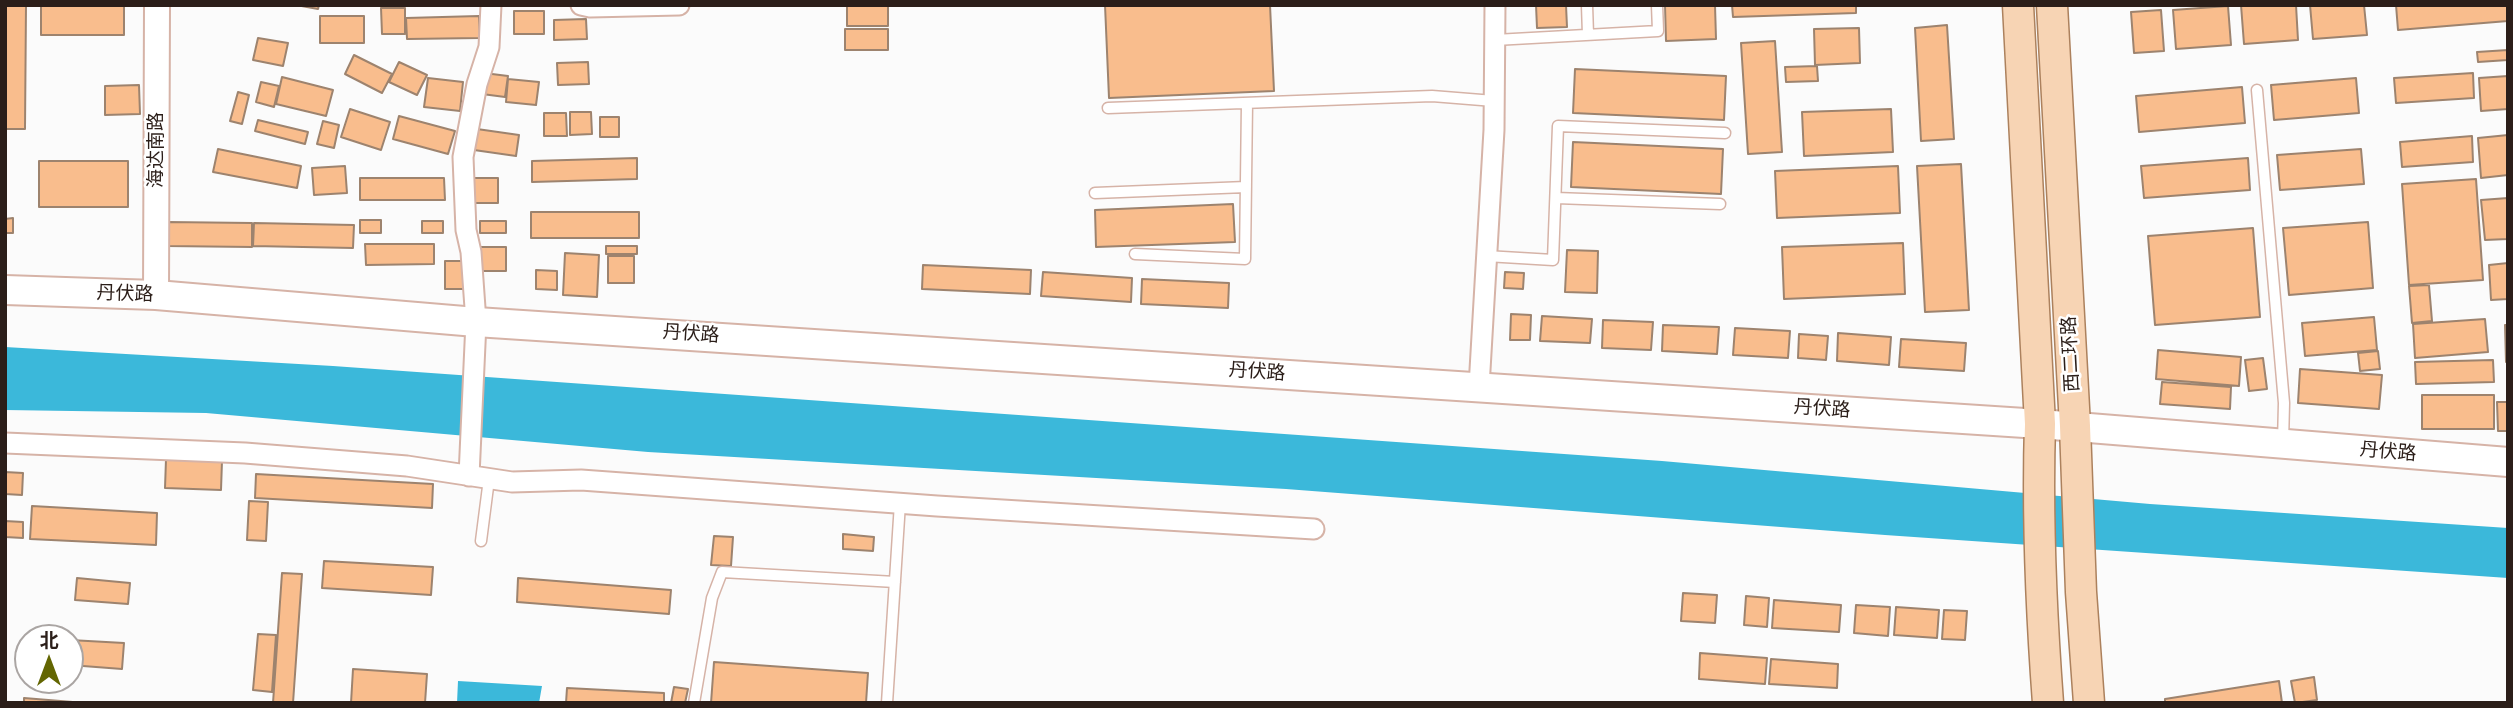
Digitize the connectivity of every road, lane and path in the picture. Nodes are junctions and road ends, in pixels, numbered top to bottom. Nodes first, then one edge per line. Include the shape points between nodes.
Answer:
1 (157, 5) edge
2 (491, 5) edge
3 (581, 5) edge
4 (679, 5) edge
5 (1495, 5) edge
6 (1587, 5) edge
7 (1657, 5) edge
8 (2018, 5) edge
9 (2052, 5) edge
10 (1588, 35) junction
11 (1494, 40) junction
12 (2257, 90) dead end
13 (1494, 101) junction
14 (1247, 103) junction
15 (1108, 108) dead end
16 (1725, 134) dead end
17 (1246, 187) junction
18 (1095, 193) dead end
19 (1556, 198) junction
20 (1720, 204) dead end
21 (1135, 254) dead end
22 (1486, 256) junction
23 (5, 290) edge
24 (156, 295) junction
25 (476, 322) junction
26 (1479, 387) junction
27 (2040, 424) junction
28 (2075, 426) junction
29 (5, 443) edge
30 (2283, 443) junction
31 (2508, 462) edge
32 (470, 468) junction
33 (489, 479) junction
34 (900, 503) junction
35 (1314, 529) dead end
36 (481, 541) dead end
37 (895, 582) junction
38 (694, 703) edge
39 (887, 703) edge
40 (2048, 703) edge
41 (2089, 703) edge

1 - 24 street, 海达南路
2 - 25 street via 489,47 463,157
3 - 4 street
5 - 11 street
6 - 10 lane
7 - 10 lane via 1658,31
8 - 27 main road, 西二环路
9 - 28 main road, 西二环路
10 - 11 lane
11 - 13 street
12 - 30 lane via 2284,403
13 - 14 lane via 1432,96
13 - 22 street
14 - 15 lane
14 - 17 lane
16 - 19 lane via 1558,126
17 - 18 lane
17 - 21 lane via 1245,259
19 - 20 lane
19 - 22 lane via 1553,260
22 - 26 street
23 - 24 main road, 丹伏路
24 - 25 main road, 丹伏路
25 - 26 main road, 丹伏路
25 - 32 street
26 - 27 main road, 丹伏路
27 - 28 main road, 丹伏路
27 - 40 main road, 西二环路 via 2040,596
28 - 30 main road, 丹伏路
28 - 41 main road, 西二环路
29 - 32 street
30 - 31 main road, 丹伏路
32 - 33 street
33 - 34 street via 581,480
33 - 36 lane
34 - 35 street
34 - 37 lane
37 - 38 lane via 722,572 712,598
37 - 39 lane

